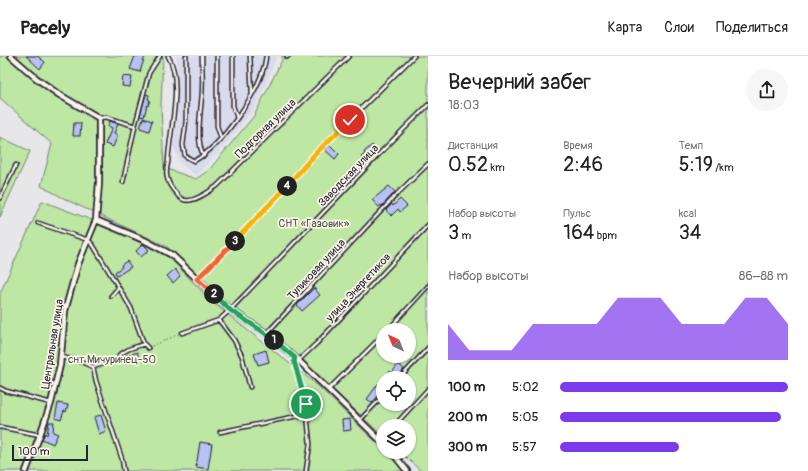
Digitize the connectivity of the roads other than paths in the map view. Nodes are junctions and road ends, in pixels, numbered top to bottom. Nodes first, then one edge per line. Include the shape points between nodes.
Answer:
1 (11, 56) edge
2 (160, 56) edge
3 (168, 56) edge
4 (186, 56) edge
5 (202, 56) edge
6 (217, 56) edge
7 (233, 56) edge
8 (250, 56) edge
9 (266, 56) edge
10 (349, 56) edge
11 (414, 56) edge
12 (252, 93) junction
13 (428, 105) edge
14 (99, 118) junction
15 (237, 118) junction
16 (134, 126) junction
17 (221, 138) junction
18 (204, 156) junction
19 (428, 164) edge
20 (16, 165) dead end
21 (122, 182) dead end
22 (0, 198) edge
23 (96, 220) junction
24 (38, 223) dead end
25 (428, 225) edge
26 (88, 240) junction
27 (197, 279) junction
28 (428, 286) edge
29 (118, 288) junction
30 (111, 296) dead end
31 (230, 310) junction
32 (219, 320) junction
33 (394, 323) edge
34 (182, 333) road end
35 (266, 334) junction
36 (376, 342) edge
37 (144, 344) junction
38 (148, 348) road end
39 (428, 348) edge
40 (119, 355) dead end
41 (61, 357) junction
42 (297, 359) junction
43 (109, 362) dead end
44 (93, 367) junction
45 (407, 371) edge
46 (0, 388) edge
47 (250, 388) dead end
48 (428, 389) edge
49 (328, 390) junction
50 (51, 403) junction
51 (376, 403) edge
52 (307, 414) junction
53 (400, 419) edge
54 (360, 420) junction
55 (0, 427) edge
56 (220, 432) dead end
57 (40, 435) junction
58 (376, 435) edge
59 (398, 459) edge
60 (26, 471) edge
61 (124, 471) edge
62 (306, 471) edge
63 (407, 471) edge

1 - 14 street via 47,86
2 - 16 lane via 149,73
3 - 10 lane, Подгорная улица via 174,74 175,89 167,177 173,190 186,201 198,198 217,186
4 - 18 lane via 186,120 183,145 186,156 194,162
5 - 18 lane via 200,139 201,152
6 - 17 lane via 217,126
7 - 15 lane via 233,106
8 - 12 lane
9 - 12 lane via 265,65
11 - 27 lane via 317,152 248,228
12 - 15 lane
13 - 31 lane, Заводская улица
14 - 16 lane via 106,117
14 - 23 street, Центральная улица
15 - 17 lane
16 - 21 lane
17 - 18 lane
19 - 35 lane, Тупиковая улица
20 - 22 lane
23 - 26 street, Центральная улица
23 - 27 street via 172,255
24 - 26 lane
25 - 42 lane, улица Энергетиков via 317,343
26 - 29 lane
26 - 41 street, Центральная улица via 78,264 65,311
27 - 31 street
28 - 33 lane
29 - 30 lane
29 - 37 lane via 131,308
31 - 32 lane, Заводская улица
31 - 35 street
32 - 34 lane
32 - 47 lane via 242,356
35 - 42 street
36 - 49 lane
37 - 38 lane
37 - 40 lane
39 - 45 lane
41 - 44 lane
41 - 50 street, Центральная улица
42 - 49 street
42 - 52 lane via 294,361
43 - 44 lane
44 - 61 lane
46 - 50 lane
48 - 53 lane
49 - 54 street
50 - 57 street, Центральная улица
51 - 54 lane
52 - 56 lane
52 - 62 lane via 310,444
54 - 58 street
55 - 57 lane
57 - 60 street, Центральная улица
59 - 63 street

